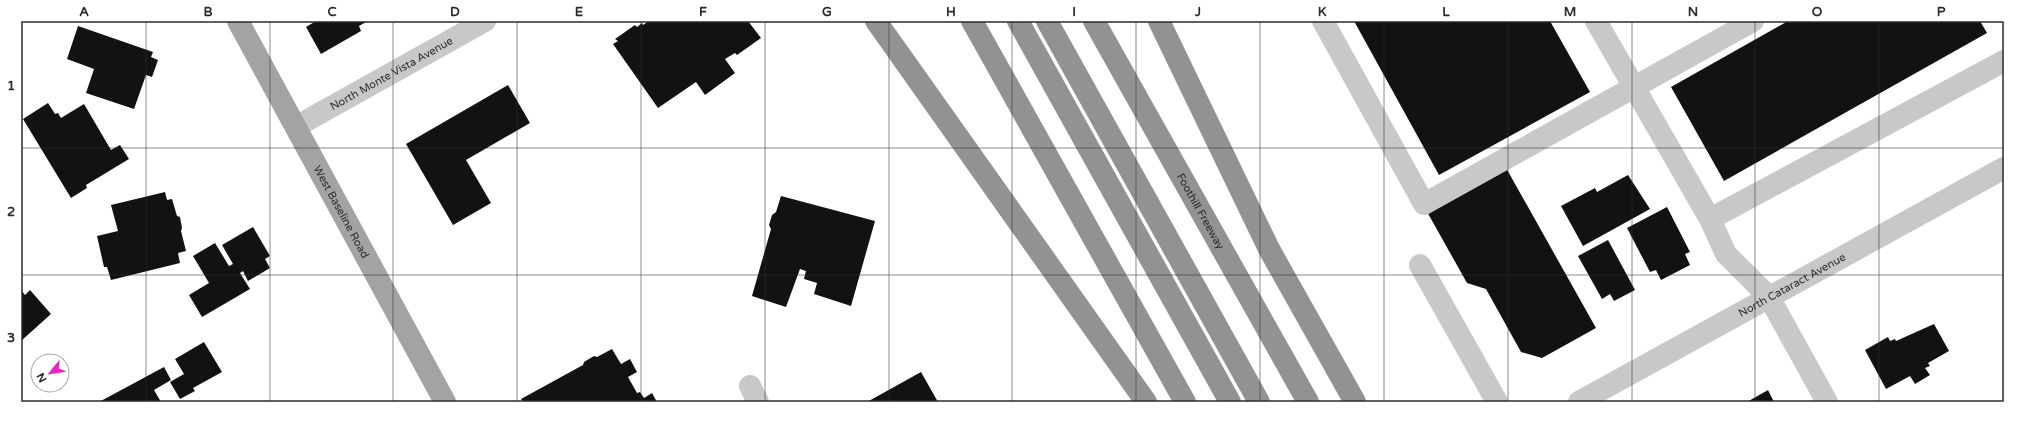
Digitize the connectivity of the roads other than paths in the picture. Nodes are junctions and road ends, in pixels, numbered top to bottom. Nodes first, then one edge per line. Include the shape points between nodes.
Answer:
1 (238, 21) edge
2 (485, 21) edge
3 (876, 21) edge
4 (972, 21) edge
5 (1018, 21) edge
6 (1047, 21) edge
7 (1094, 21) edge
8 (1159, 21) edge
9 (1323, 21) edge
10 (1596, 21) edge
11 (1753, 21) edge
12 (2004, 61) edge
13 (1633, 86) junction
14 (297, 126) junction
15 (2004, 168) edge
16 (1710, 219) junction
17 (1420, 265) dead end
18 (1769, 298) junction
19 (445, 402) edge
20 (1146, 402) edge
21 (1185, 402) edge
22 (1230, 402) edge
23 (1259, 402) edge
24 (1308, 402) edge
25 (1355, 402) edge
26 (1497, 402) edge
27 (1579, 402) edge
28 (1827, 402) edge

1 - 14 main road, West Baseline Road
2 - 14 street, North Monte Vista Avenue
3 - 20 highway
4 - 21 highway
5 - 22 highway
6 - 23 highway
7 - 24 highway, Foothill Freeway
8 - 25 highway via 1270,249
9 - 13 street via 1424,204
10 - 13 street
11 - 13 street
12 - 16 street
13 - 16 street
14 - 19 main road, West Baseline Road
15 - 18 street, North Cataract Avenue
16 - 18 street via 1726,254
17 - 26 street
18 - 27 street, North Cataract Avenue
18 - 28 street

